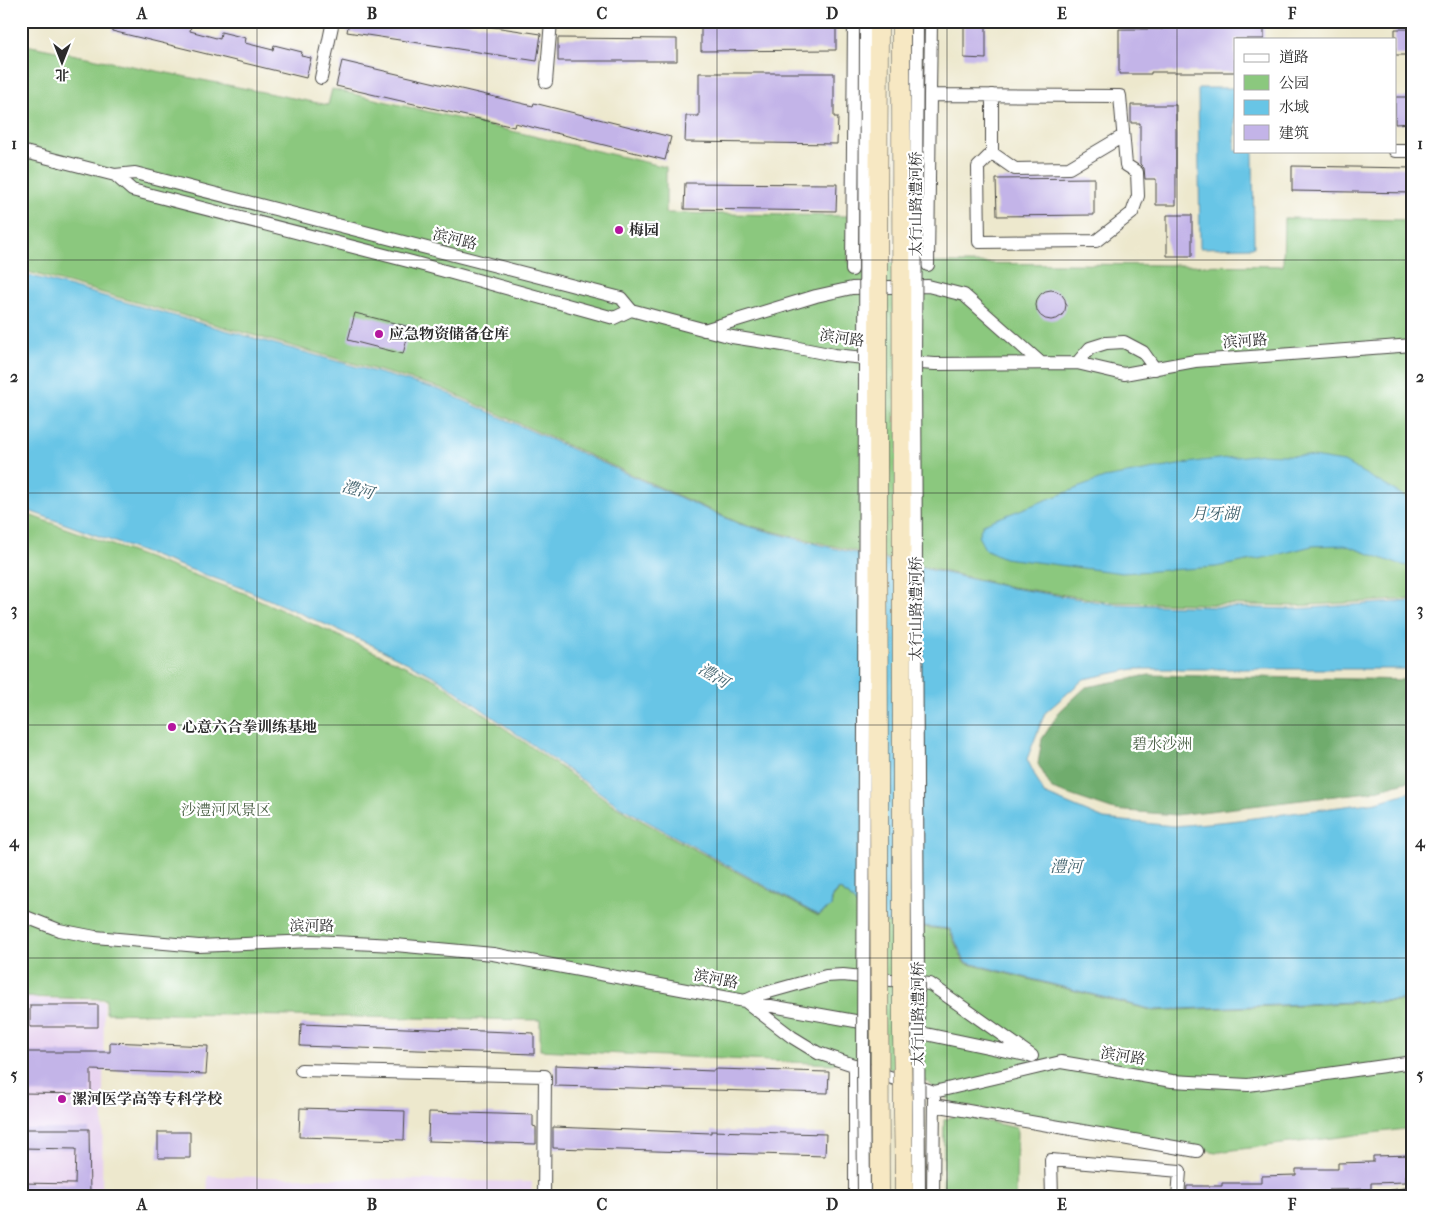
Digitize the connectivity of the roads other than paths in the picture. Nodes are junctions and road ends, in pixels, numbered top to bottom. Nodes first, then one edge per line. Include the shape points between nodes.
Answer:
1 (333, 21) edge
2 (551, 21) edge
3 (854, 21) edge
4 (866, 21) edge
5 (879, 21) edge
6 (901, 21) edge
7 (917, 21) edge
8 (931, 21) edge
9 (321, 78) dead end
10 (546, 82) dead end
11 (930, 95) junction
12 (992, 95) junction
13 (1123, 136) junction
14 (21, 151) edge
15 (1396, 151) edge
16 (1413, 151) edge
17 (992, 153) junction
18 (115, 175) junction
19 (251, 203) junction
20 (246, 219) junction
21 (423, 248) junction
22 (419, 264) junction
23 (928, 265) dead end
24 (852, 270) dead end
25 (630, 310) junction
26 (703, 330) junction
27 (1413, 345) edge
28 (872, 359) junction
29 (908, 362) junction
30 (1041, 363) junction
31 (1077, 363) junction
32 (1155, 369) junction
33 (21, 915) edge
34 (745, 1001) junction
35 (871, 1023) junction
36 (910, 1031) junction
37 (1032, 1056) junction
38 (1061, 1062) junction
39 (1413, 1062) edge
40 (859, 1066) junction
41 (301, 1070) dead end
42 (934, 1099) junction
43 (1197, 1151) dead end
44 (1413, 1193) edge
45 (544, 1197) edge
46 (855, 1197) edge
47 (864, 1197) edge
48 (880, 1197) edge
49 (904, 1197) edge
50 (919, 1197) edge
51 (933, 1197) edge
52 (1052, 1197) edge
53 (1178, 1197) edge
54 (1390, 1197) edge

1 - 9 street
2 - 10 street
3 - 24 street
4 - 28 street, bridge
5 - 28 main road, bridge
6 - 29 main road, 太行山路澧河桥, bridge
7 - 29 street, 太行山路澧河桥, bridge
8 - 11 street
11 - 12 street
11 - 23 street
12 - 13 street via 1120,96
12 - 17 street
13 - 17 street via 1069,168 1015,169
13 - 17 street via 1126,165 1137,172 1138,196 1132,213 1096,241 979,242 978,167
14 - 18 street, 滨河路
15 - 16 street
18 - 19 street, 滨河路 via 134,173
18 - 20 street via 132,190
19 - 20 street
19 - 21 street, 滨河路
20 - 22 street
21 - 22 street
21 - 25 street, 滨河路 via 621,298
22 - 25 street via 614,318
25 - 26 street, 滨河路
26 - 28 street, 滨河路
26 - 30 street via 852,288 928,286 964,295
27 - 32 street, 滨河路 via 1195,362
28 - 35 main road, bridge
29 - 30 street, 滨河路
29 - 36 main road, 太行山路澧河桥, bridge
30 - 31 street, 滨河路
31 - 32 street, 滨河路 via 1124,374
31 - 32 street via 1090,348 1124,342 1142,352
33 - 34 street, 滨河路 via 59,930 95,937 199,946 312,942 493,954
34 - 35 street
34 - 37 street via 826,976 930,984
34 - 40 street, 滨河路 via 818,1053
35 - 40 street, bridge
35 - 48 main road, bridge
36 - 37 street
36 - 49 main road, 太行山路澧河桥, bridge
36 - 50 street, 太行山路澧河桥, bridge
37 - 38 street
38 - 39 street, 滨河路 via 1172,1081 1248,1085
38 - 42 street, 滨河路
40 - 42 street, 滨河路
40 - 46 street
40 - 47 street, bridge
41 - 45 street via 545,1076
42 - 43 street
42 - 51 street
44 - 54 street
52 - 53 street via 1051,1160 1180,1171

